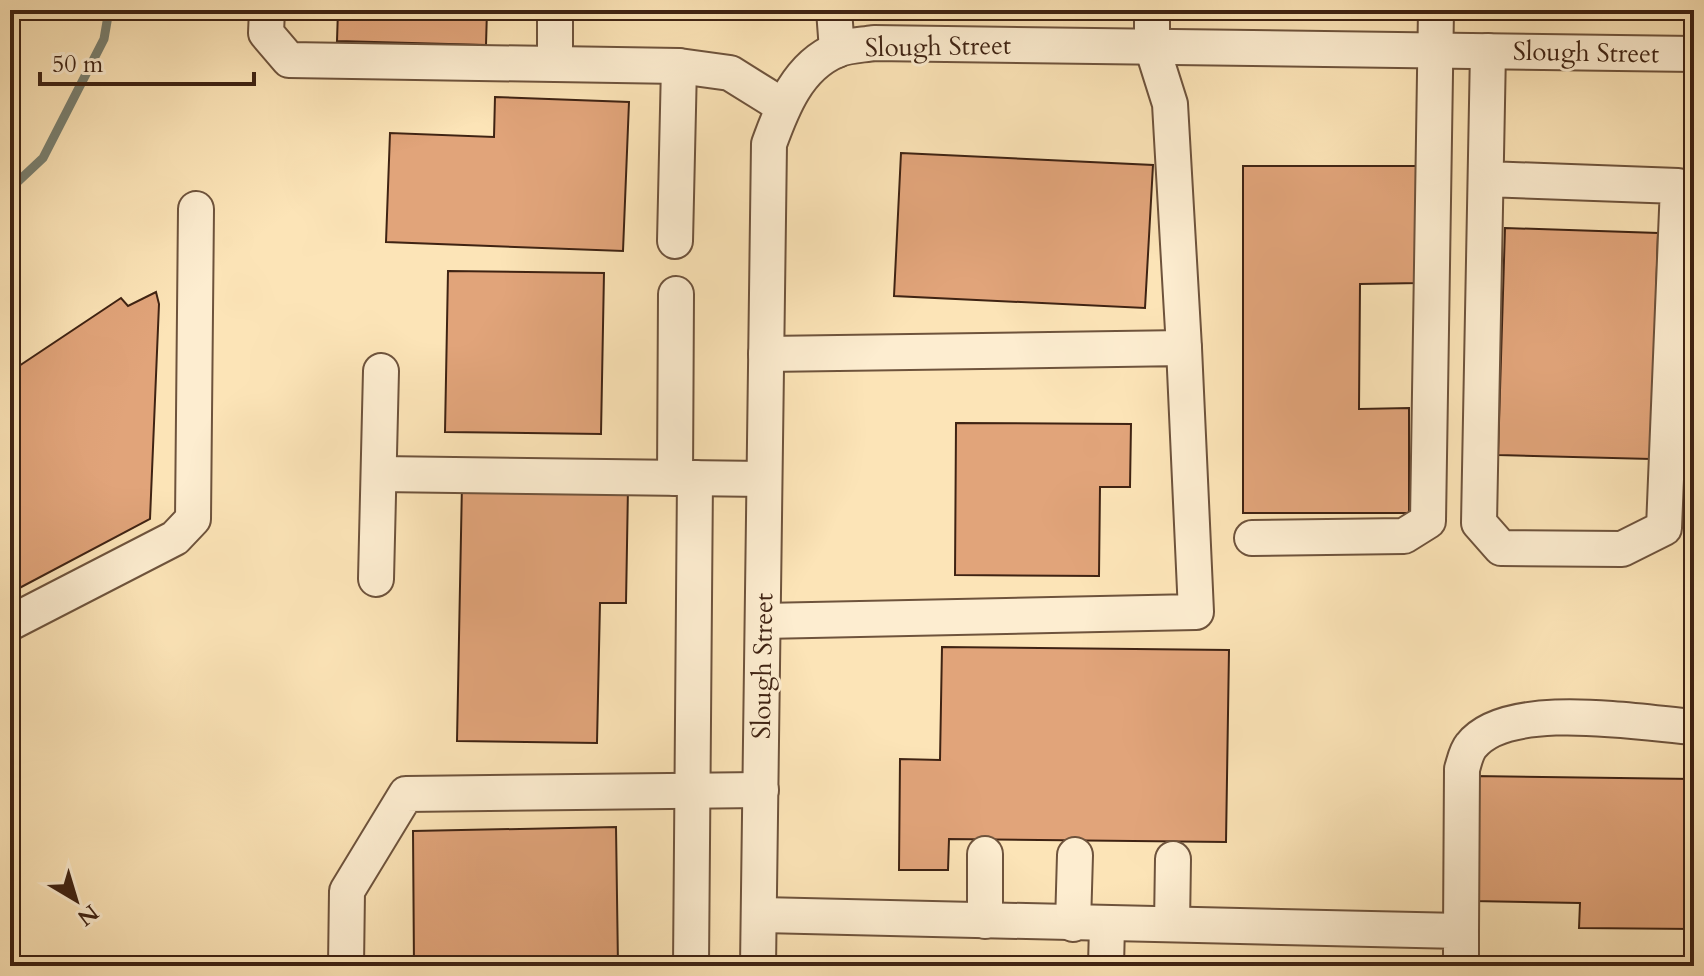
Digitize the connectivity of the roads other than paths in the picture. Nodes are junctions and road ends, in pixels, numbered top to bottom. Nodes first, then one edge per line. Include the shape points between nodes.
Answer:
1 (267, 10) edge
2 (555, 10) edge
3 (834, 10) edge
4 (1152, 10) edge
5 (1436, 10) edge
6 (1152, 47) junction
7 (837, 50) junction
8 (1435, 50) junction
9 (1488, 51) junction
10 (1694, 54) edge
11 (555, 62) junction
12 (679, 66) junction
13 (783, 106) junction
14 (1486, 179) junction
15 (1686, 186) edge
16 (196, 209) dead end
17 (675, 241) dead end
18 (676, 294) dead end
19 (1184, 348) junction
20 (766, 354) junction
21 (381, 371) dead end
22 (380, 474) junction
23 (685, 478) junction
24 (764, 479) junction
25 (1252, 538) dead end
26 (376, 579) dead end
27 (763, 621) junction
28 (10, 623) edge
29 (1694, 727) edge
30 (692, 789) junction
31 (761, 790) junction
32 (985, 854) dead end
33 (1075, 855) dead end
34 (1173, 859) dead end
35 (759, 915) junction
36 (985, 921) junction
37 (1090, 924) junction
38 (1172, 924) junction
39 (1461, 931) junction
40 (346, 966) edge
41 (691, 966) edge
42 (758, 966) edge
43 (1106, 966) edge
44 (1461, 966) edge

1 - 11 street via 266,33 289,60
2 - 11 street
3 - 7 street
4 - 6 street
5 - 8 street
6 - 7 street, Slough Street via 874,43
6 - 8 street, Slough Street
6 - 19 street via 1170,104
7 - 13 street, Slough Street via 803,75
8 - 9 street, Slough Street
8 - 25 street via 1428,521 1404,536
9 - 10 street, Slough Street
9 - 14 street
11 - 12 street
12 - 13 street via 730,73
12 - 17 street
13 - 20 street, Slough Street via 769,144
14 - 15 street
14 - 15 street via 1479,523 1501,548 1622,549 1664,528
16 - 28 street via 193,519 175,538
18 - 23 street
19 - 20 street
19 - 27 street via 1196,612
20 - 24 street, Slough Street
21 - 22 street
22 - 23 street
22 - 26 street
23 - 24 street
23 - 30 street
24 - 27 street, Slough Street
27 - 31 street, Slough Street
29 - 39 street via 1547,717 1494,728 1471,746 1462,769
30 - 31 street
30 - 40 street via 406,794 347,891
30 - 41 street
31 - 35 street, Slough Street
32 - 36 street
33 - 37 street
34 - 38 street
35 - 36 street
35 - 42 street, Slough Street
36 - 37 street
37 - 38 street
37 - 43 street
38 - 39 street
39 - 44 street

